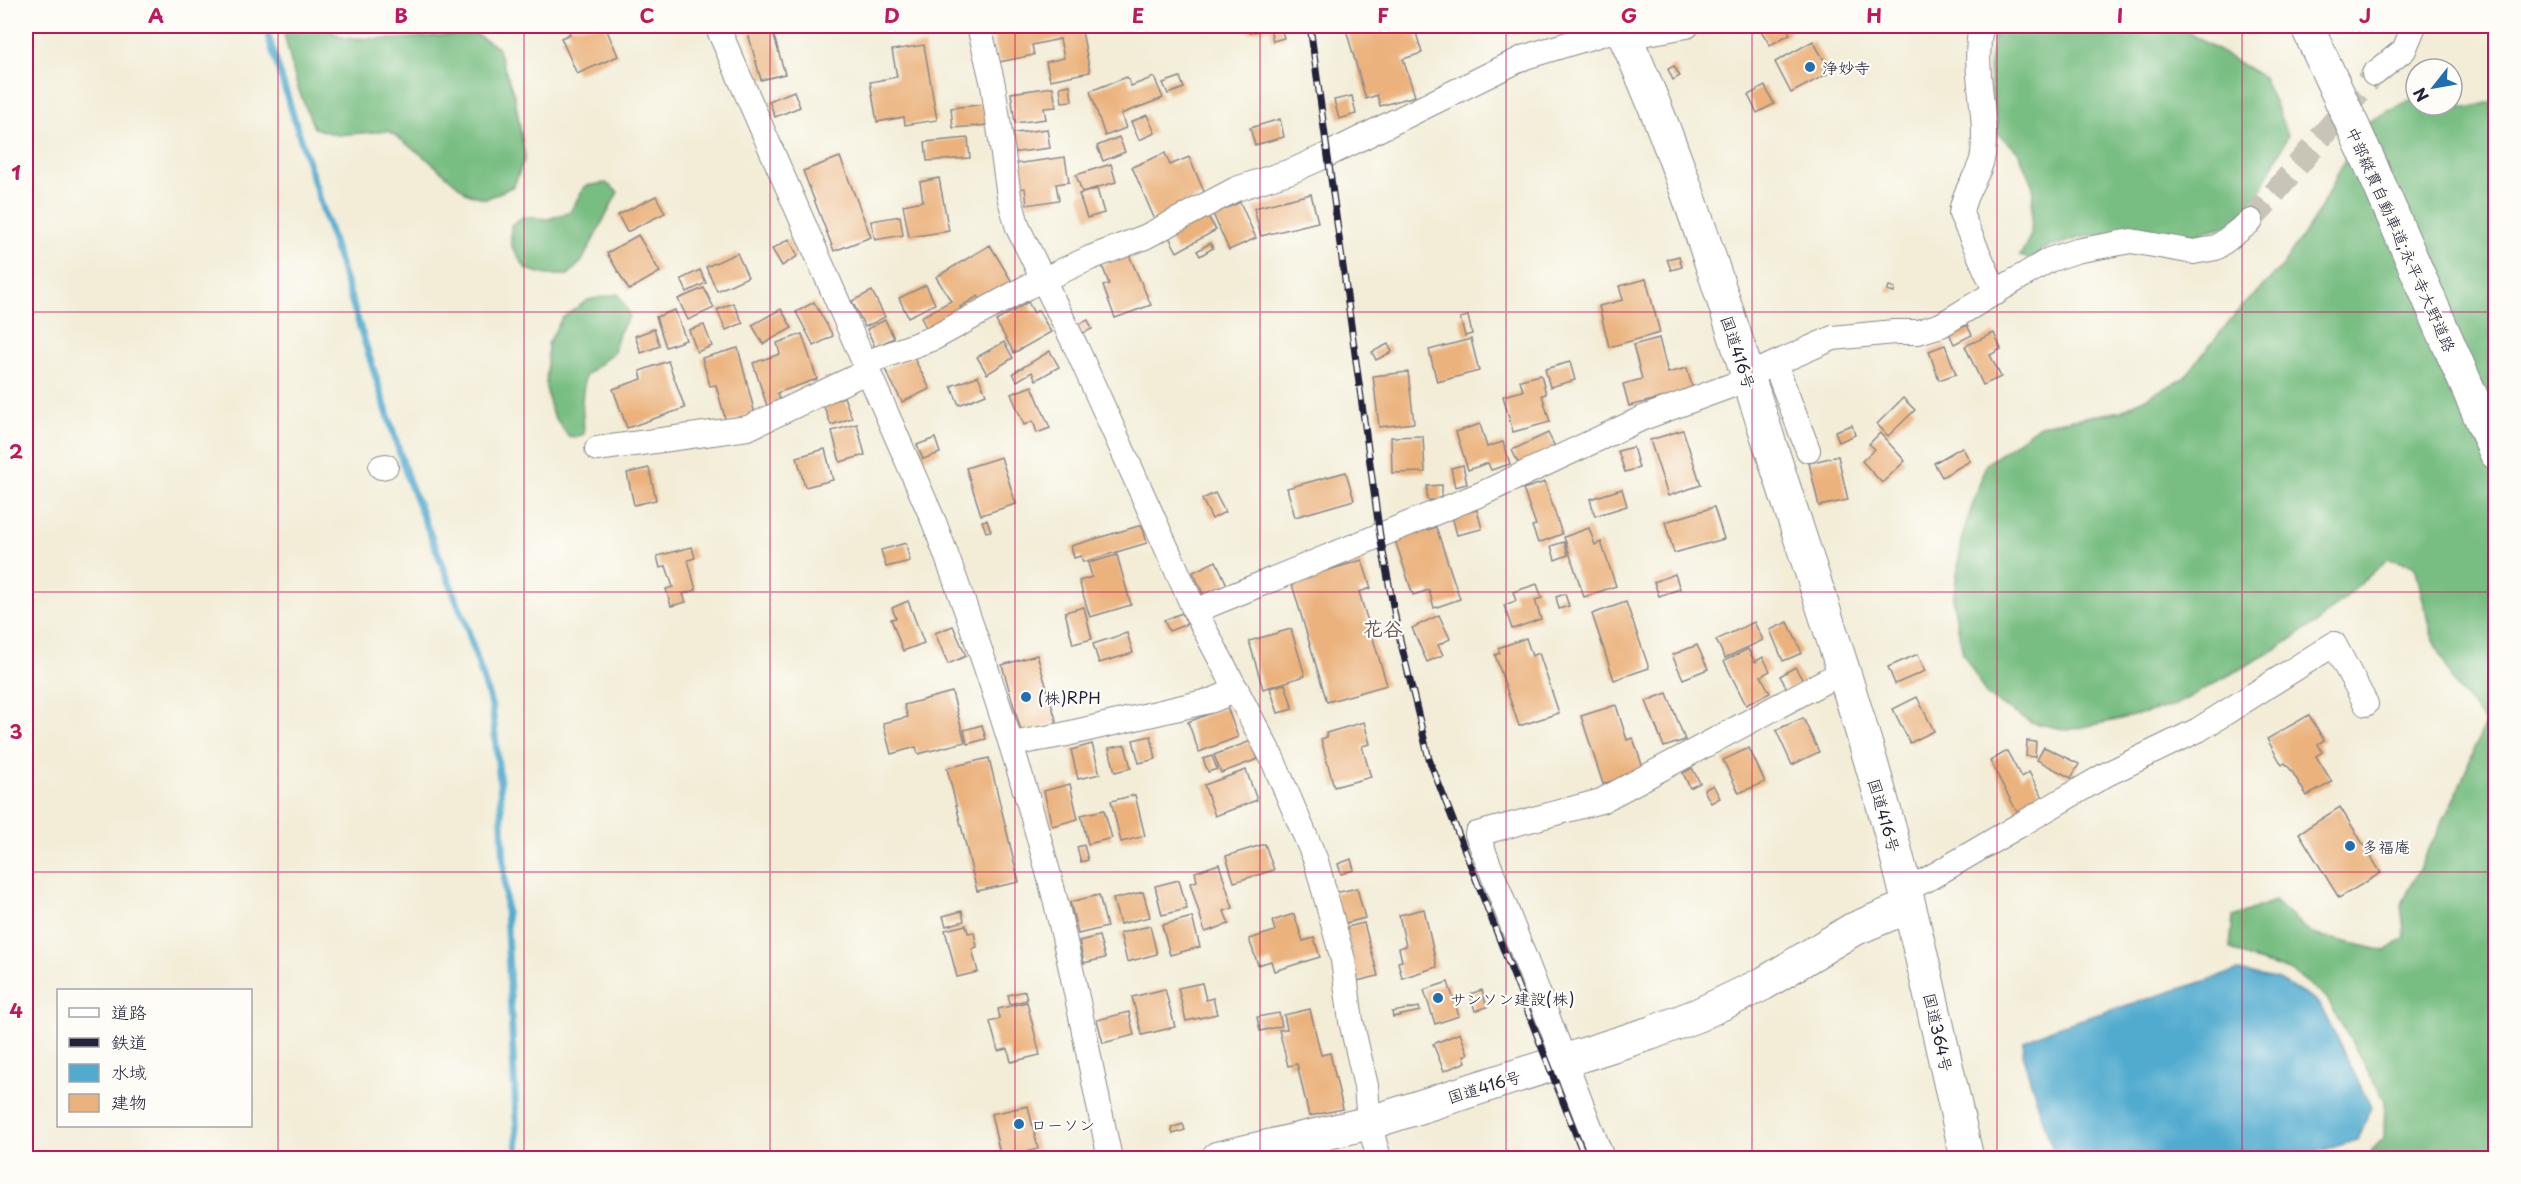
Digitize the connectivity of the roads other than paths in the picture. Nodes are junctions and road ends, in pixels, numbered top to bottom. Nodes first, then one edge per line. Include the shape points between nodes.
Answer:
1 (717, 26) edge
2 (979, 26) edge
3 (1687, 26) edge
4 (1981, 26) edge
5 (2307, 26) edge
6 (2414, 26) edge
7 (1622, 30) edge
8 (2374, 74) tunnel mouth
9 (2251, 221) tunnel mouth
10 (1044, 281) junction
11 (1996, 293) junction
12 (866, 368) junction
13 (1757, 373) junction
14 (597, 449) dead end
15 (1808, 450) dead end
16 (2496, 453) edge
17 (1195, 611) junction
18 (1843, 674) junction
19 (1237, 690) junction
20 (2366, 704) dead end
21 (1011, 744) junction
22 (1907, 898) junction
23 (1564, 1061) junction
24 (1370, 1123) junction
25 (1110, 1158) edge
26 (1218, 1158) edge
27 (1380, 1158) edge
28 (1602, 1158) edge
29 (1967, 1158) edge

1 - 12 street
2 - 10 street via 1017,228
3 - 7 street
4 - 11 street via 1977,69 1983,158 1962,200 1961,214
5 - 16 highway, 中部縦貫自動車道;永平寺大野道路
6 - 8 street via 2404,50
7 - 10 street via 1525,57 1327,155 1236,189 1145,237
7 - 13 highway, 国道416号 via 1666,133
9 - 11 street via 2216,248 2194,252 2132,241 2076,251 2049,260
10 - 12 street
10 - 17 street
11 - 13 street via 1941,325 1918,332 1833,338
12 - 14 street via 748,428
12 - 21 street via 934,522
13 - 15 street
13 - 17 street via 1643,418 1481,494
13 - 18 highway, 国道416号
17 - 19 street
18 - 22 highway, 国道416号 via 1886,813
18 - 23 street via 1601,801 1477,834
19 - 21 street via 1213,700
19 - 24 street via 1272,758 1316,861 1343,960
20 - 22 street via 2334,644 2198,730 2107,774 1926,880
21 - 25 street via 1053,890
22 - 23 highway, 国道416号 via 1763,984 1698,1015
22 - 29 highway, 国道364号
23 - 24 highway, 国道416号
23 - 28 street
24 - 26 highway, 国道416号
24 - 27 street

